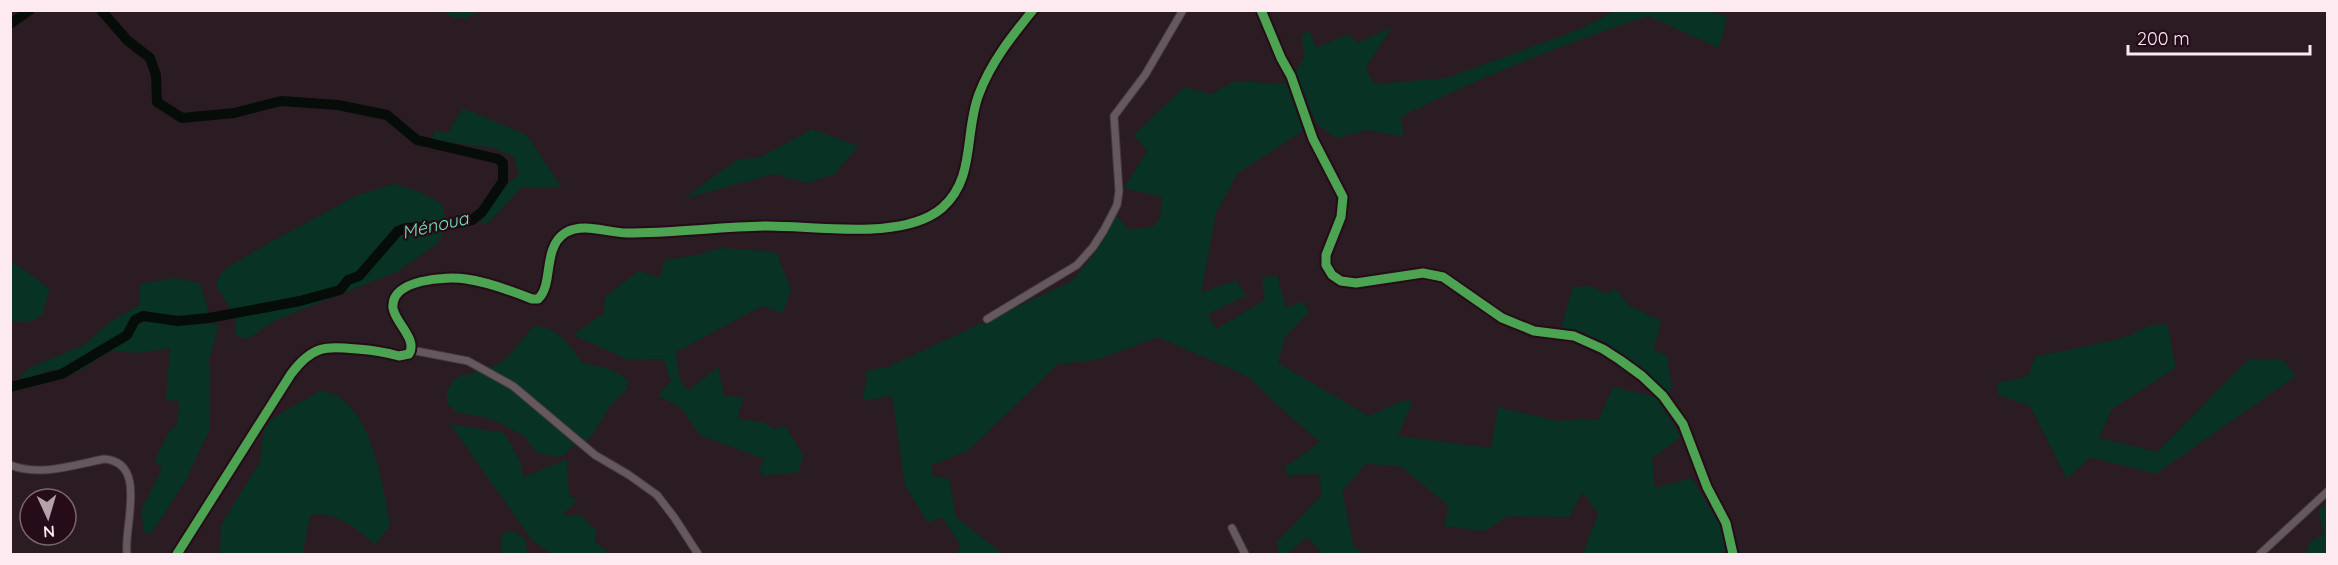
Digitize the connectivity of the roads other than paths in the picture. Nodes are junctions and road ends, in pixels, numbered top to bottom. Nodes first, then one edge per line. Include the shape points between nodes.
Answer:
1 (1033, 10) edge
2 (1183, 10) edge
3 (1261, 10) edge
4 (987, 319) dead end
5 (411, 350) junction
6 (10, 465) edge
7 (2328, 490) edge
8 (1232, 528) dead end
9 (127, 555) edge
10 (177, 555) edge
11 (698, 555) edge
12 (1245, 555) edge
13 (1733, 555) edge
14 (2260, 555) edge

1 - 5 street via 997,57 979,94 966,166 952,196 936,213 911,223 868,230 764,226 624,233 576,230 566,233 555,246 544,290 538,298 465,279 432,279 403,289 395,297 393,312
2 - 4 street via 1145,75 1114,116 1117,205 1093,247 1077,265
3 - 13 street via 1291,76 1313,139 1342,197 1341,217 1326,255 1332,275 1356,283 1423,273 1443,277 1502,318 1534,331 1574,336 1629,366 1663,396 1683,424 1707,487 1726,523
5 - 10 street via 399,356 332,346 308,355 291,374
5 - 11 street via 468,361 513,386 595,455 657,495
6 - 9 street via 44,471 104,459 117,462 132,492
7 - 14 street
8 - 12 street

